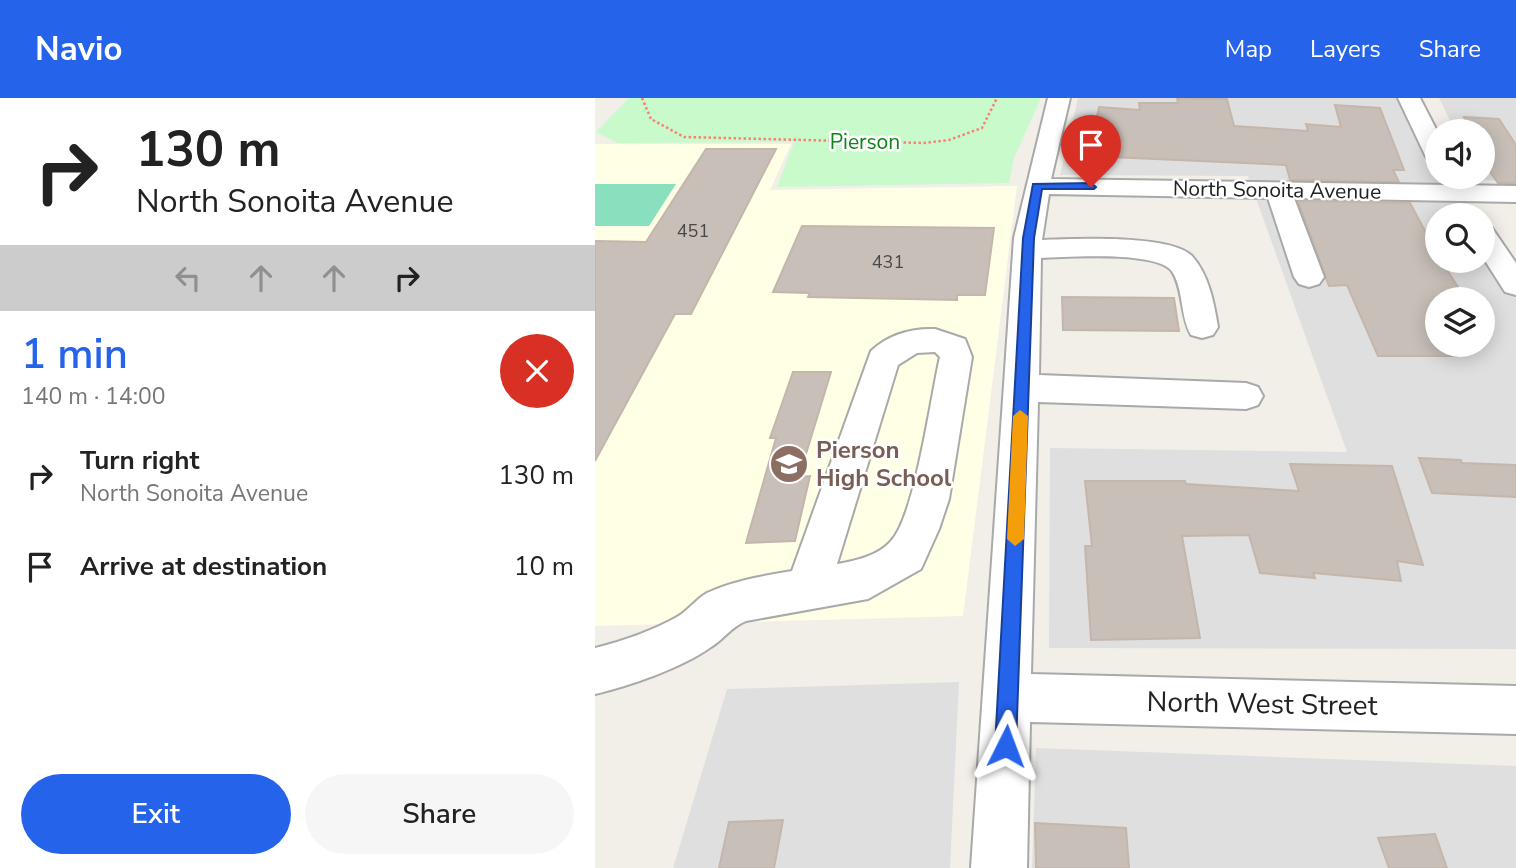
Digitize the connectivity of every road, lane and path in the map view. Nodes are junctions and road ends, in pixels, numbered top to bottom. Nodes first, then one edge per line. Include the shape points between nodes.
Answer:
1 (642, 98) edge
2 (997, 98) edge
3 (1059, 98) edge
4 (1409, 98) edge
5 (1425, 131) edge
6 (1037, 186) junction
7 (1278, 188) junction
8 (1516, 194) edge
9 (1458, 196) edge
10 (1028, 249) junction
11 (1495, 254) edge
12 (1308, 277) dead end
13 (1516, 285) edge
14 (1202, 327) dead end
15 (1022, 388) junction
16 (1246, 396) dead end
17 (808, 587) junction
18 (595, 671) edge
19 (1008, 697) junction
20 (1516, 710) edge
21 (999, 868) edge

1 - 2 path via 643,109 655,125 684,138 924,143 982,128
3 - 6 street
4 - 5 street
6 - 7 street, North Sonoita Avenue
6 - 10 street
7 - 9 street, North Sonoita Avenue
7 - 12 street
8 - 9 street, North Sonoita Avenue
10 - 14 street via 1124,249 1169,255 1179,260 1189,276
10 - 15 street
11 - 13 street
15 - 16 street
15 - 19 street
17 - 17 street via 883,360 891,351 917,341 933,339 953,347 956,358 929,499 906,555 868,579
17 - 18 street via 745,600 720,610 684,638 627,663
19 - 20 street, North West Street
19 - 21 street

